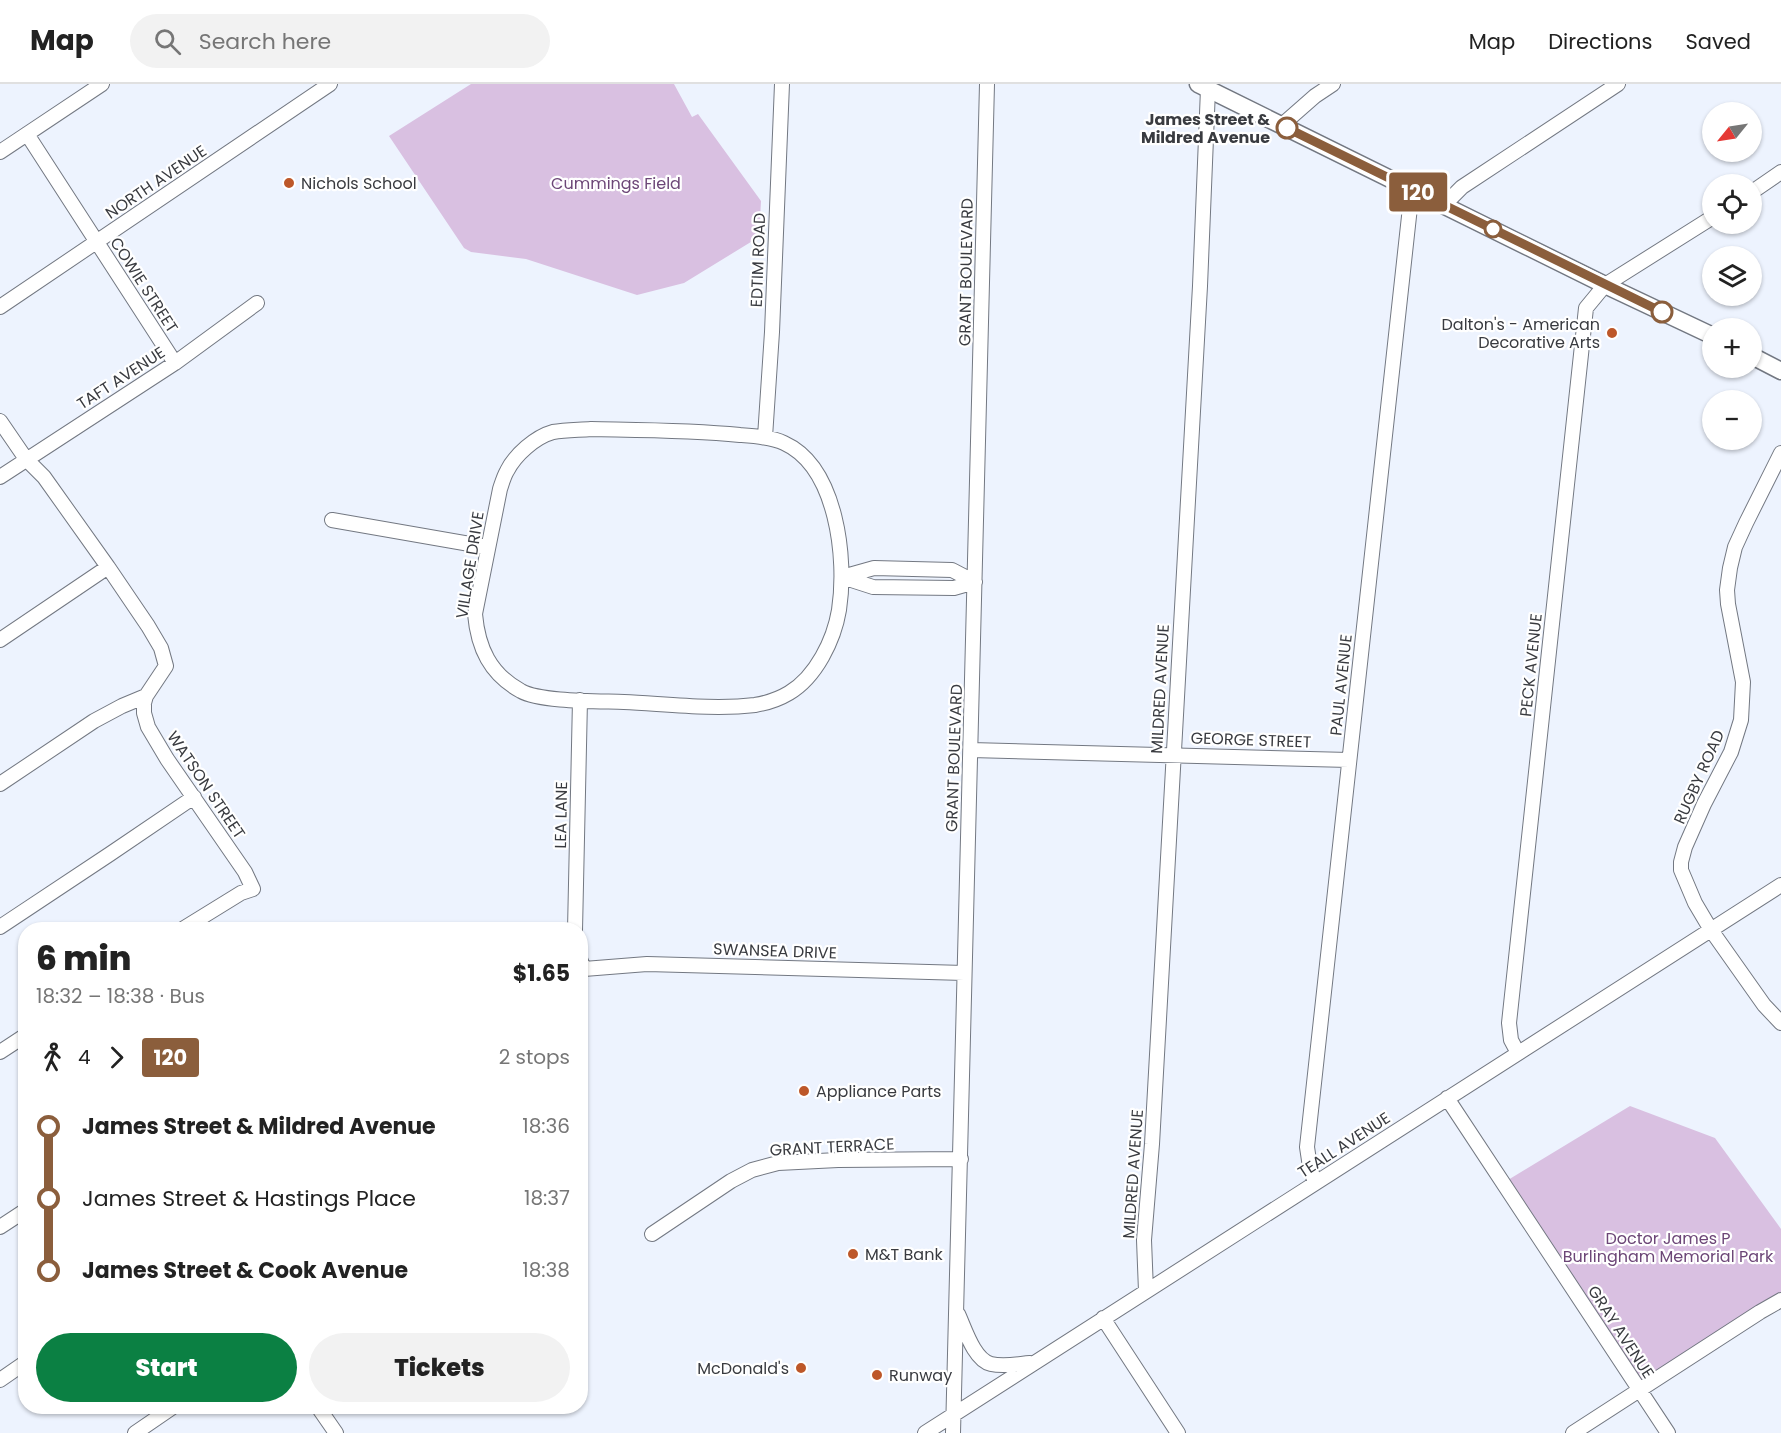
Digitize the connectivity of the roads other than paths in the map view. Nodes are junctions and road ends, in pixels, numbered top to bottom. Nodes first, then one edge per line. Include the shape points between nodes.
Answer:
1 (102, 84) edge
2 (330, 84) edge
3 (782, 84) edge
4 (987, 84) edge
5 (1333, 84) edge
6 (1618, 84) edge
7 (1203, 86) edge
8 (1282, 125) junction
9 (27, 134) junction
10 (0, 152) edge
11 (1781, 172) edge
12 (1762, 185) edge
13 (1412, 189) junction
14 (1444, 205) junction
15 (1702, 224) edge
16 (97, 241) junction
17 (1605, 285) junction
18 (257, 303) dead end
19 (0, 307) edge
20 (1702, 331) edge
21 (1762, 361) edge
22 (175, 363) junction
23 (1781, 371) edge
24 (0, 422) edge
25 (765, 438) junction
26 (1781, 453) edge
27 (26, 459) junction
28 (0, 477) edge
29 (332, 520) dead end
30 (488, 547) junction
31 (108, 567) junction
32 (842, 577) junction
33 (975, 582) junction
34 (0, 640) edge
35 (146, 696) junction
36 (580, 700) junction
37 (971, 750) junction
38 (1173, 755) junction
39 (1349, 760) junction
40 (0, 783) edge
41 (194, 797) junction
42 (1781, 885) edge
43 (194, 922) edge
44 (574, 922) edge
45 (0, 927) edge
46 (1711, 930) junction
47 (588, 964) edge
48 (964, 973) junction
49 (1781, 1023) edge
50 (18, 1040) edge
51 (0, 1052) edge
52 (1518, 1053) junction
53 (1447, 1098) junction
54 (961, 1159) junction
55 (1315, 1183) junction
56 (18, 1215) edge
57 (0, 1227) edge
58 (652, 1234) dead end
59 (1146, 1291) junction
60 (1781, 1300) edge
61 (957, 1310) junction
62 (1103, 1318) junction
63 (1035, 1362) junction
64 (18, 1368) edge
65 (0, 1380) edge
66 (1640, 1390) junction
67 (163, 1414) edge
68 (323, 1414) edge
69 (953, 1415) junction
70 (135, 1433) edge
71 (336, 1433) edge
72 (925, 1433) edge
73 (953, 1433) edge
74 (1178, 1433) edge
75 (1573, 1433) edge
76 (1668, 1433) edge

1 - 9 street
2 - 16 street, NORTH AVENUE
3 - 25 street, EDTIM ROAD
4 - 33 street, GRANT BOULEVARD
5 - 8 street
6 - 14 street via 1462,187
7 - 8 main road
7 - 38 street, MILDRED AVENUE via 1200,286
8 - 13 main road
9 - 10 street
9 - 16 street, COWIE STREET
11 - 12 street
13 - 14 main road
13 - 39 street, PAUL AVENUE
14 - 17 main road
15 - 17 street, PECK AVENUE
16 - 19 street, NORTH AVENUE
16 - 22 street, COWIE STREET
17 - 20 main road
17 - 52 street, PECK AVENUE via 1586,308 1509,1023
18 - 22 street, TAFT AVENUE
21 - 23 main road
22 - 27 street, TAFT AVENUE
24 - 27 street
25 - 30 street, VILLAGE DRIVE via 713,432 553,432 526,448 506,471
25 - 32 street, VILLAGE DRIVE via 796,450 818,475 836,525
26 - 46 street, RUGBY ROAD via 1742,531 1730,568 1728,604 1743,682 1741,720 1731,752 1704,804 1681,862 1695,903
27 - 28 street, TAFT AVENUE
27 - 31 street via 44,477
29 - 30 street
30 - 36 street, VILLAGE DRIVE via 475,614 476,632 489,663 522,692
31 - 34 street
31 - 35 street via 161,648 165,666
32 - 33 street via 874,568 952,570
32 - 36 street, VILLAGE DRIVE via 839,611 822,658 802,684 789,693 755,705
33 - 37 street, GRANT BOULEVARD
35 - 40 street via 94,721
35 - 41 street, WATSON STREET via 144,713 148,727
36 - 44 street, LEA LANE
37 - 38 street, GEORGE STREET
37 - 48 street, GRANT BOULEVARD
38 - 39 street, GEORGE STREET
38 - 59 street, MILDRED AVENUE via 1144,1240
39 - 55 street, PAUL AVENUE via 1307,1147
41 - 43 street, WATSON STREET via 253,889
41 - 45 street
42 - 46 street, TEALL AVENUE
46 - 49 street, RUGBY ROAD
46 - 52 street, TEALL AVENUE
47 - 48 street, SWANSEA DRIVE
48 - 54 street, GRANT BOULEVARD
50 - 51 street
52 - 53 street, TEALL AVENUE
53 - 55 street, TEALL AVENUE
53 - 66 street, GRAY AVENUE
54 - 58 street, GRANT TERRACE via 778,1163 731,1180
54 - 61 street, GRANT BOULEVARD
55 - 59 street, TEALL AVENUE
56 - 57 street
59 - 62 street, TEALL AVENUE
60 - 66 street
61 - 63 street via 982,1360 1008,1365
61 - 69 street, GRANT BOULEVARD
62 - 63 street, TEALL AVENUE
62 - 74 street
63 - 69 street, TEALL AVENUE
64 - 65 street
66 - 75 street
66 - 76 street, GRAY AVENUE
67 - 70 street
68 - 71 street
69 - 72 street, TEALL AVENUE
69 - 73 street, GRANT BOULEVARD

